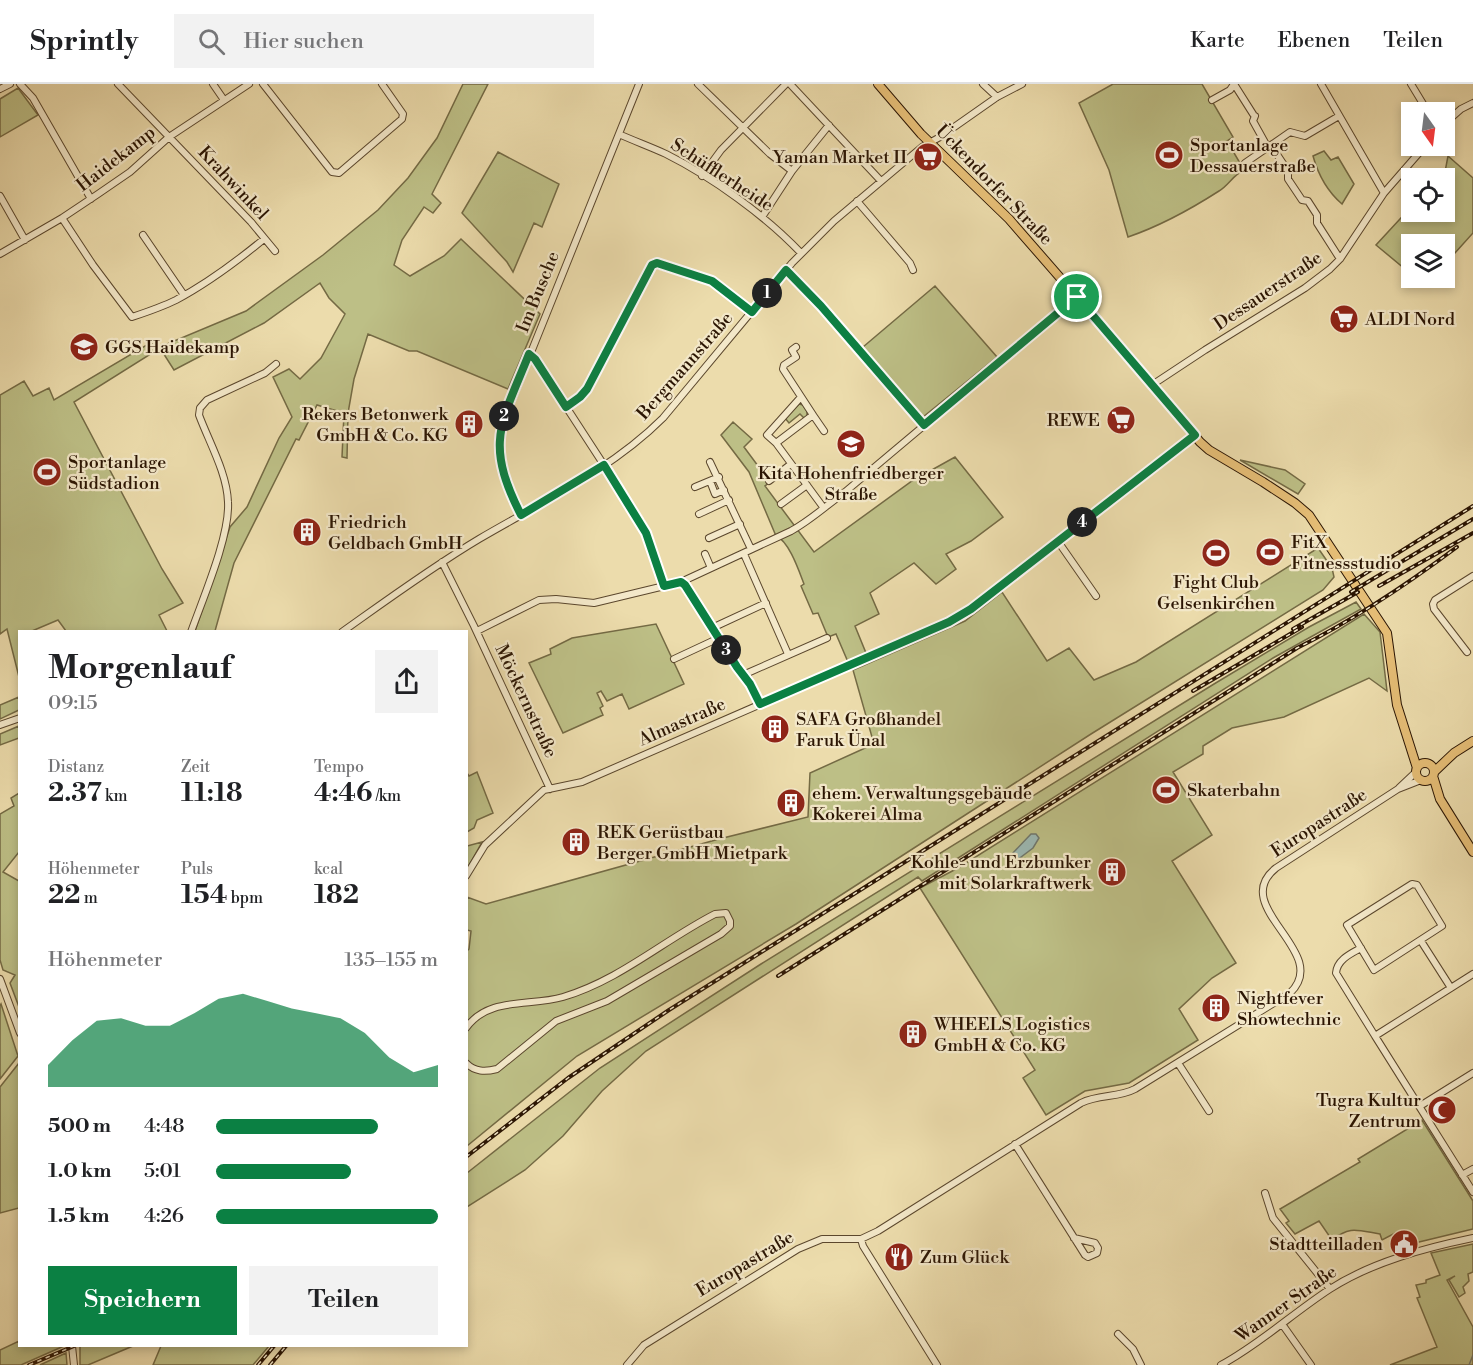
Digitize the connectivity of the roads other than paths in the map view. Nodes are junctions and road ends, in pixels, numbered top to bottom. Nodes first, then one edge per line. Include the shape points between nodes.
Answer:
1 (10, 84) edge
2 (20, 84) edge
3 (118, 84) edge
4 (213, 84) edge
5 (249, 84) edge
6 (263, 84) edge
7 (382, 84) edge
8 (639, 84) edge
9 (698, 84) edge
10 (786, 84) edge
11 (790, 84) edge
12 (878, 84) edge
13 (983, 84) edge
14 (1022, 84) edge
15 (1234, 84) edge
16 (1321, 84) edge
17 (1411, 84) edge
18 (0, 89) edge
19 (997, 97) junction
20 (224, 100) junction
21 (1212, 100) dead end
22 (1422, 102) edge
23 (1473, 103) edge
24 (1455, 114) edge
25 (1339, 117) junction
26 (829, 124) junction
27 (743, 128) junction
28 (619, 134) junction
29 (169, 137) junction
30 (931, 143) junction
31 (1268, 148) junction
32 (1416, 156) edge
33 (1245, 163) dead end
34 (792, 171) junction
35 (702, 176) junction
36 (881, 181) junction
37 (1384, 193) junction
38 (0, 196) edge
39 (91, 199) junction
40 (857, 201) junction
41 (762, 217) junction
42 (62, 218) junction
43 (143, 235) dead end
44 (264, 239) junction
45 (25, 240) junction
46 (275, 251) dead end
47 (801, 253) junction
48 (0, 254) edge
49 (1340, 259) junction
50 (786, 270) junction
51 (913, 270) dead end
52 (184, 295) junction
53 (1077, 297) junction
54 (752, 312) junction
55 (796, 347) dead end
56 (529, 354) junction
57 (276, 364) dead end
58 (1152, 385) junction
59 (801, 397) junction
60 (566, 407) junction
61 (813, 415) junction
62 (924, 425) junction
63 (824, 431) dead end
64 (1195, 435) junction
65 (776, 443) junction
66 (710, 462) dead end
67 (791, 464) junction
68 (604, 465) junction
69 (719, 477) junction
70 (769, 480) dead end
71 (710, 481) junction
72 (807, 486) junction
73 (695, 487) dead end
74 (724, 490) junction
75 (729, 500) junction
76 (781, 504) dead end
77 (823, 507) junction
78 (699, 514) dead end
79 (521, 515) junction
80 (740, 524) junction
81 (709, 538) dead end
82 (1057, 540) junction
83 (750, 549) junction
84 (705, 554) dead end
85 (744, 554) junction
86 (442, 562) junction
87 (711, 568) junction
88 (1473, 576) edge
89 (681, 582) junction
90 (664, 586) junction
91 (1096, 596) dead end
92 (766, 603) junction
93 (712, 628) junction
94 (192, 630) edge
95 (345, 630) edge
96 (477, 631) junction
97 (827, 638) dead end
98 (719, 639) junction
99 (1467, 652) dead end
100 (788, 654) junction
101 (674, 658) dead end
102 (743, 675) junction
103 (760, 704) junction
104 (18, 719) edge
105 (0, 725) edge
106 (1410, 743) junction
107 (1471, 743) edge
108 (1430, 769) junction
109 (1419, 775) junction
110 (550, 789) junction
111 (1440, 799) junction
112 (1473, 852) edge
113 (468, 873) edge
114 (1421, 941) junction
115 (1361, 948) junction
116 (1473, 974) edge
117 (0, 979) edge
118 (1451, 988) junction
119 (468, 1026) edge
120 (18, 1028) edge
121 (1375, 1036) junction
122 (1178, 1063) junction
123 (468, 1064) edge
124 (1473, 1073) edge
125 (1420, 1106) junction
126 (1209, 1111) dead end
127 (1015, 1144) junction
128 (1473, 1169) edge
129 (1462, 1175) junction
130 (1473, 1192) edge
131 (1264, 1193) dead end
132 (1074, 1238) dead end
133 (1473, 1238) edge
134 (861, 1239) junction
135 (1330, 1289) junction
136 (1282, 1324) junction
137 (1118, 1334) dead end
138 (72, 1347) edge
139 (74, 1365) edge
140 (627, 1365) edge
141 (936, 1365) edge
142 (1141, 1365) edge
143 (1221, 1365) edge
144 (1311, 1365) edge

1 - 18 street
2 - 39 street via 33,98
3 - 29 street, Krahwinkel
4 - 20 street
5 - 20 street, Haidekamp
6 - 7 street via 332,172 339,173 402,119 403,114
8 - 28 street, Im Busche
9 - 27 street
10 - 27 street
11 - 26 street
12 - 30 main road, Ückendorfer Straße
13 - 19 street
14 - 19 street, Bergmannstraße
15 - 21 street
15 - 31 street via 1254,115 1253,122
16 - 25 street
17 - 22 street
19 - 30 street, Bergmannstraße
20 - 29 street, Haidekamp
23 - 24 street
25 - 31 street via 1305,136 1290,132
25 - 37 street
26 - 34 street
26 - 36 street
27 - 34 street
27 - 35 street
28 - 35 street, Schüfflerheide
28 - 56 street, Im Busche
29 - 39 street, Haidekamp via 130,172
29 - 44 street, Krahwinkel
30 - 36 street, Bergmannstraße
30 - 53 main road, Ückendorfer Straße via 1009,219
31 - 33 street
31 - 49 street via 1288,171 1288,179 1302,200 1308,201
32 - 37 street, Dessauerstraße
34 - 41 street
35 - 41 street, Schüfflerheide
36 - 40 street, Bergmannstraße
37 - 49 street, Dessauerstraße
38 - 45 street
39 - 42 street, Haidekamp
40 - 47 street, Bergmannstraße
40 - 51 street
41 - 47 street, Schüfflerheide
42 - 45 street, Haidekamp
42 - 52 street via 132,317
43 - 52 street
44 - 46 street, Krahwinkel
44 - 52 street via 227,269
45 - 48 street, Haidekamp
47 - 50 street, Bergmannstraße
49 - 58 street, Dessauerstraße via 1319,278
50 - 54 street, Bergmannstraße
50 - 62 street
53 - 58 main road, Ückendorfer Straße
53 - 62 street
54 - 60 street via 712,281 654,264 587,389
54 - 68 street, Bergmannstraße via 663,418
55 - 59 street via 792,350 796,357 783,368
56 - 60 street
56 - 79 street, Im Busche via 504,418 499,444 503,474
57 - 94 street via 207,400 200,408 199,415 229,503 225,534
58 - 64 main road, Ückendorfer Straße
59 - 61 street
59 - 65 street via 767,435
60 - 68 street
61 - 63 street
61 - 65 street
62 - 77 street
64 - 82 street, Almastraße
64 - 106 main road, Ückendorfer Straße via 1209,450 1302,509 1317,526 1387,633 1397,705
65 - 67 street
66 - 69 street
67 - 70 street
67 - 72 street
68 - 79 street, Bergmannstraße
68 - 90 street via 646,533
69 - 71 street
69 - 74 street
71 - 73 street
71 - 74 street via 715,494
72 - 76 street
72 - 77 street
74 - 75 street
75 - 78 street
75 - 80 street
77 - 83 street via 791,531
79 - 86 street, Bergmannstraße
80 - 81 street
80 - 83 street
82 - 91 street
82 - 103 street, Almastraße via 949,622
83 - 85 street
84 - 87 street
85 - 87 street
85 - 92 street
86 - 95 street, Bergmannstraße
86 - 96 street, Möckernstraße
87 - 89 street
88 - 99 street via 1433,604
89 - 90 street
89 - 93 street
90 - 96 street via 594,603 539,600
92 - 93 street
92 - 100 street
93 - 98 street
96 - 110 street, Möckernstraße
97 - 100 street
98 - 101 street
98 - 102 street
100 - 102 street
102 - 103 street
103 - 110 street, Almastraße via 582,782
104 - 105 street
106 - 108 main road
106 - 109 main road
107 - 108 main road
108 - 109 main road
108 - 109 main road
108 - 111 main road
109 - 111 main road
109 - 122 street, Europastraße via 1266,877 1263,898 1300,963 1299,982 1290,993
110 - 113 street, Almastraße via 544,790 490,839
111 - 112 main road
114 - 115 street via 1374,970
114 - 115 street via 1442,926 1415,884 1347,925
114 - 118 street
115 - 121 street via 1337,965 1336,973
116 - 118 street
117 - 120 street
118 - 121 street
119 - 123 street via 495,1007 550,1000 587,988 639,962 715,914 726,913 729,917 730,926 721,933 607,1001 556,1021 497,1069 479,1071
121 - 125 street
122 - 126 street
122 - 127 street, Europastraße via 1129,1092 1081,1103
124 - 125 street
125 - 129 street
127 - 132 street
127 - 134 street, Europastraße
128 - 129 street
129 - 130 street
131 - 135 street via 1273,1218
133 - 135 street, Wanner Straße via 1405,1254
134 - 140 street, Europastraße via 822,1239 798,1249 644,1345
134 - 141 street
135 - 136 street, Wanner Straße
136 - 143 street, Wanner Straße
136 - 144 street
137 - 142 street via 1133,1348
138 - 139 street

